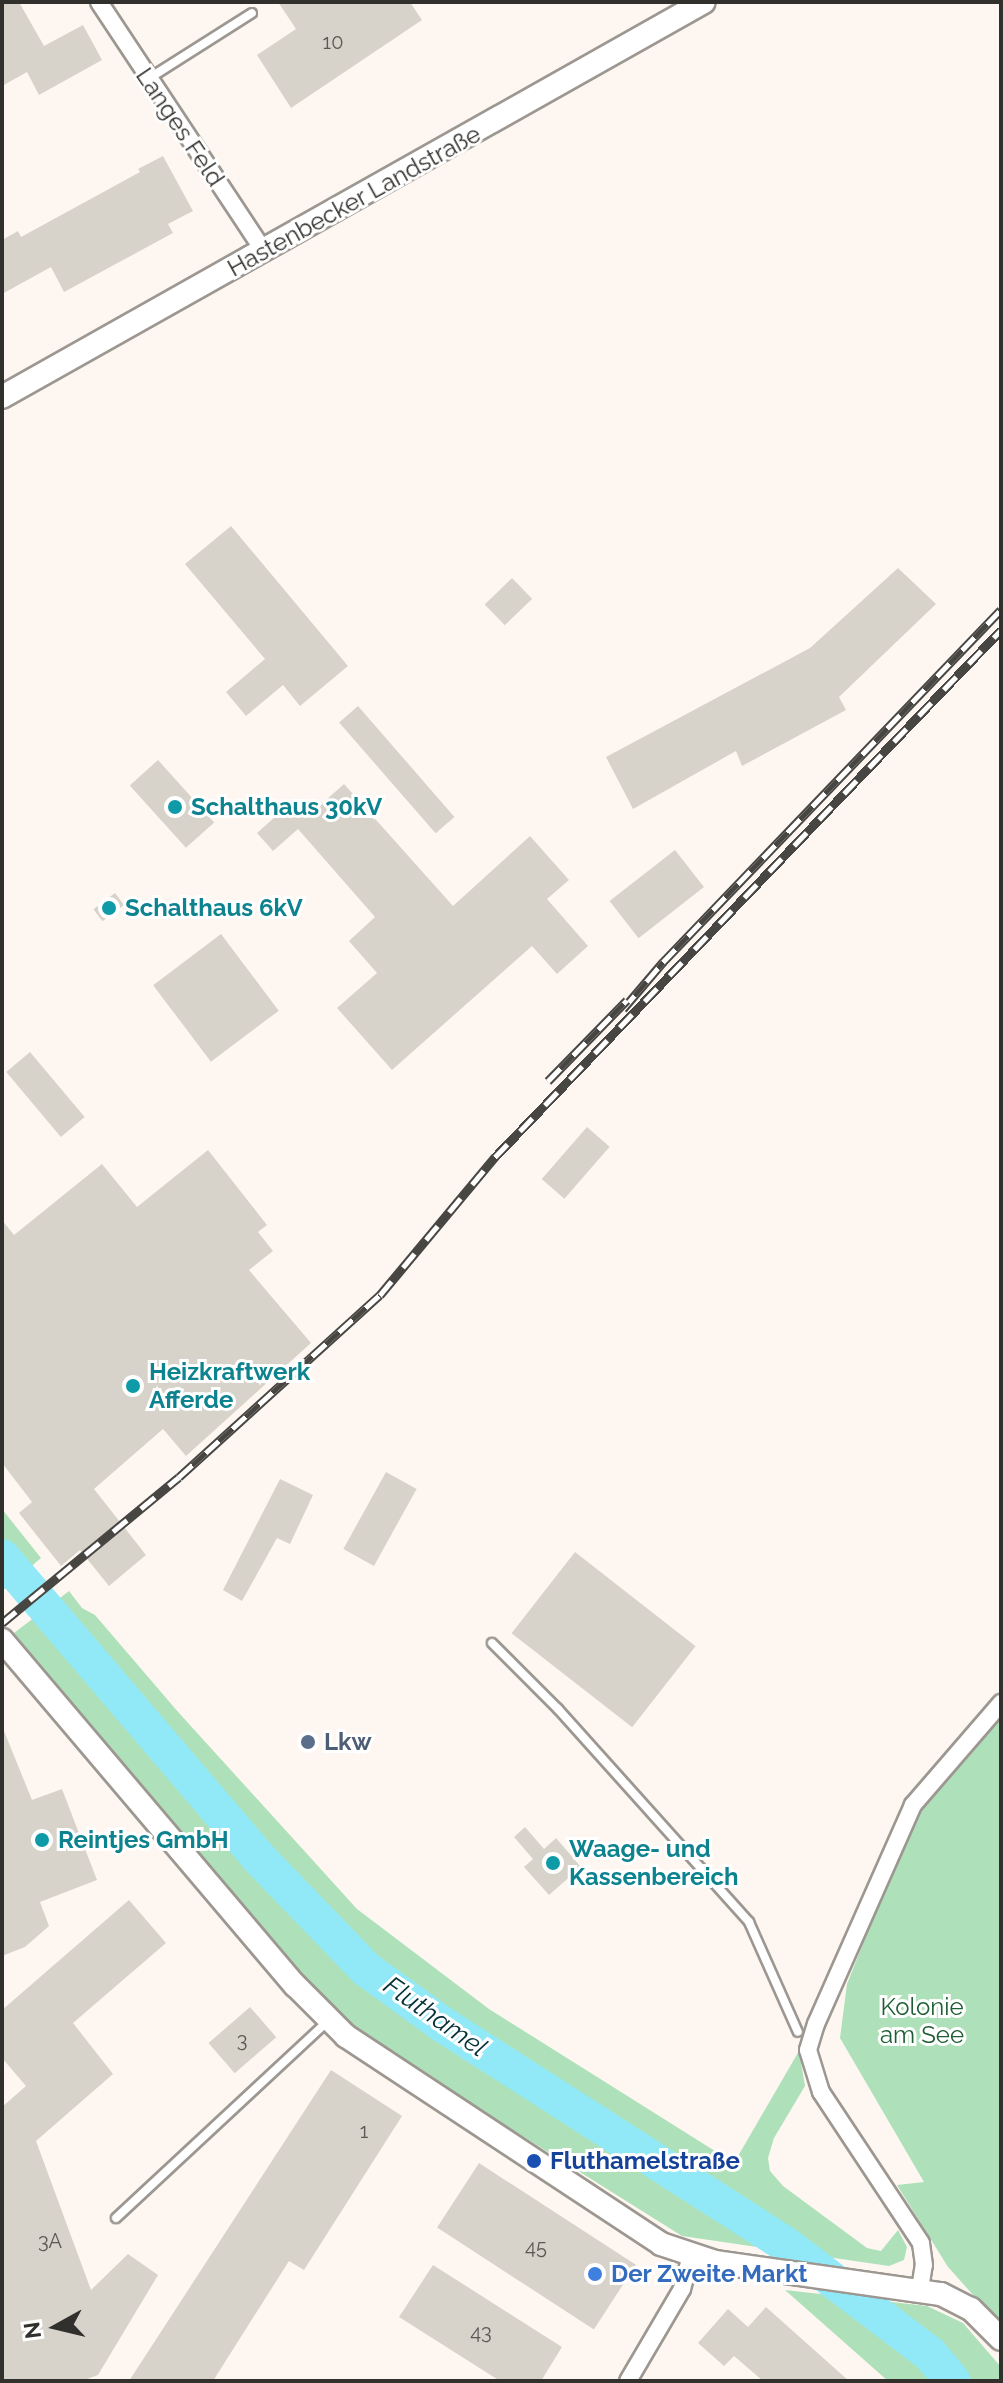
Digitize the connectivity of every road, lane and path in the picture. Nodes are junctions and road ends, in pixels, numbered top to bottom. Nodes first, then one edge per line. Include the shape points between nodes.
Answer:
1 (99, 2) edge
2 (704, 2) edge
3 (252, 13) dead end
4 (147, 80) junction
5 (264, 251) junction
6 (2, 397) edge
7 (2, 1640) edge
8 (492, 1643) dead end
9 (1001, 1703) edge
10 (329, 2019) junction
11 (798, 2032) dead end
12 (116, 2218) dead end
13 (691, 2256) junction
14 (920, 2289) junction
15 (1001, 2339) edge
16 (628, 2381) edge

1 - 4 street, Langes Feld
2 - 5 main road, Hastenbecker Landstraße
3 - 4 lane
4 - 5 street, Langes Feld
5 - 6 main road, Hastenbecker Landstraße
7 - 10 main road
8 - 11 lane via 749,1922
9 - 14 street via 913,1805 808,2050 821,2092 921,2243
10 - 12 lane
10 - 13 main road via 346,2036 649,2237
13 - 14 main road
13 - 16 street via 682,2289
14 - 15 main road via 971,2309

